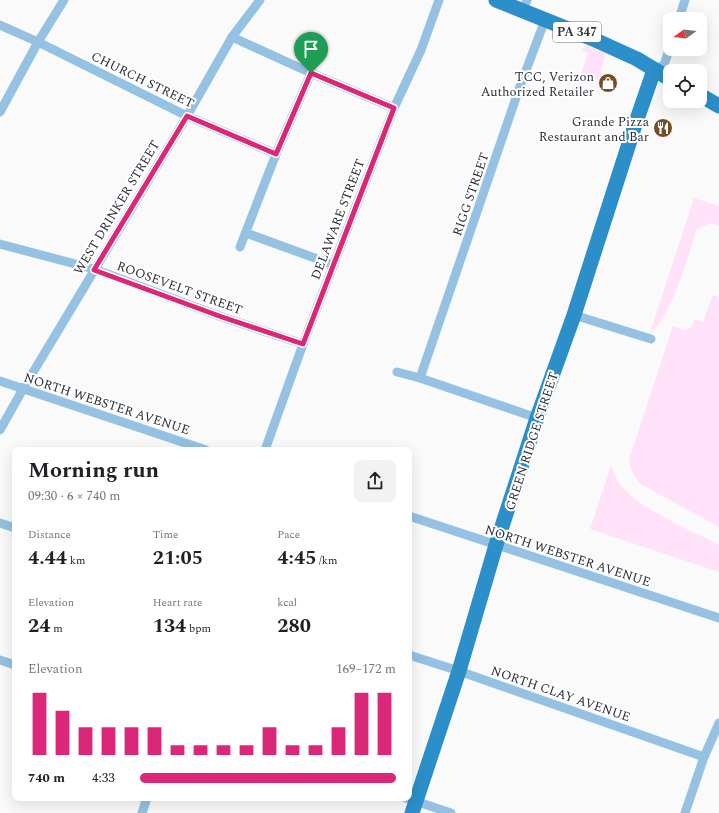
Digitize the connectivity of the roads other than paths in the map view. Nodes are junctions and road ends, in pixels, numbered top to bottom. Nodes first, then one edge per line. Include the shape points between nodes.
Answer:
1 (64, 0) edge
2 (260, 0) edge
3 (439, 0) edge
4 (496, 0) edge
5 (685, 0) edge
6 (525, 5) edge
7 (681, 12) edge
8 (546, 20) junction
9 (0, 25) edge
10 (232, 37) junction
11 (38, 42) junction
12 (667, 56) edge
13 (654, 70) junction
14 (311, 73) junction
15 (663, 75) edge
16 (3, 99) edge
17 (707, 99) edge
18 (719, 106) edge
19 (394, 108) junction
20 (0, 112) edge
21 (187, 116) junction
22 (276, 154) junction
23 (246, 233) junction
24 (0, 244) edge
25 (240, 247) dead end
26 (334, 265) junction
27 (94, 270) junction
28 (574, 314) junction
29 (651, 339) dead end
30 (303, 344) junction
31 (397, 372) dead end
32 (420, 378) junction
33 (0, 381) edge
34 (23, 389) junction
35 (537, 418) junction
36 (0, 430) edge
37 (197, 447) edge
38 (266, 447) edge
39 (412, 517) edge
40 (0, 523) edge
41 (12, 527) edge
42 (496, 545) junction
43 (719, 618) edge
44 (412, 656) edge
45 (0, 660) edge
46 (12, 664) edge
47 (459, 671) junction
48 (718, 728) edge
49 (704, 757) junction
50 (146, 801) edge
51 (412, 804) edge
52 (142, 813) edge
53 (451, 813) edge
54 (685, 813) edge

1 - 11 street
2 - 10 street, WEST DRINKER STREET
3 - 19 street, DELAWARE STREET via 421,50
4 - 6 main road, PA 347
5 - 7 street
6 - 8 main road, PA 347
8 - 13 main road, PA 347 via 637,59
8 - 32 street, RIGG STREET via 517,96
9 - 11 street, CHURCH STREET
10 - 14 street
10 - 21 street, WEST DRINKER STREET
11 - 16 street
11 - 21 street, CHURCH STREET
12 - 13 street via 664,65
13 - 15 main road
13 - 28 main road, GREEN RIDGE STREET
14 - 19 street
14 - 22 street
16 - 20 street
17 - 18 main road
19 - 26 street, DELAWARE STREET
21 - 22 street, CHURCH STREET
21 - 27 street, WEST DRINKER STREET
22 - 23 street
23 - 25 street
23 - 26 street
24 - 27 street, ROOSEVELT STREET
26 - 30 street, DELAWARE STREET
27 - 30 street, ROOSEVELT STREET
27 - 34 street, WEST DRINKER STREET
28 - 29 street
28 - 35 main road, GREEN RIDGE STREET
30 - 38 street, DELAWARE STREET
31 - 32 street
32 - 35 street
33 - 34 street, NORTH WEBSTER AVENUE
34 - 36 street, WEST DRINKER STREET
34 - 37 street, NORTH WEBSTER AVENUE
35 - 42 main road, GREEN RIDGE STREET
39 - 42 street, NORTH WEBSTER AVENUE
40 - 41 street
42 - 43 street, NORTH WEBSTER AVENUE
42 - 47 main road, GREEN RIDGE STREET
44 - 47 street, NORTH CLAY AVENUE
45 - 46 street
47 - 49 street, NORTH CLAY AVENUE
47 - 51 main road, GREEN RIDGE STREET
48 - 49 street
49 - 54 street
50 - 52 street
51 - 53 street

